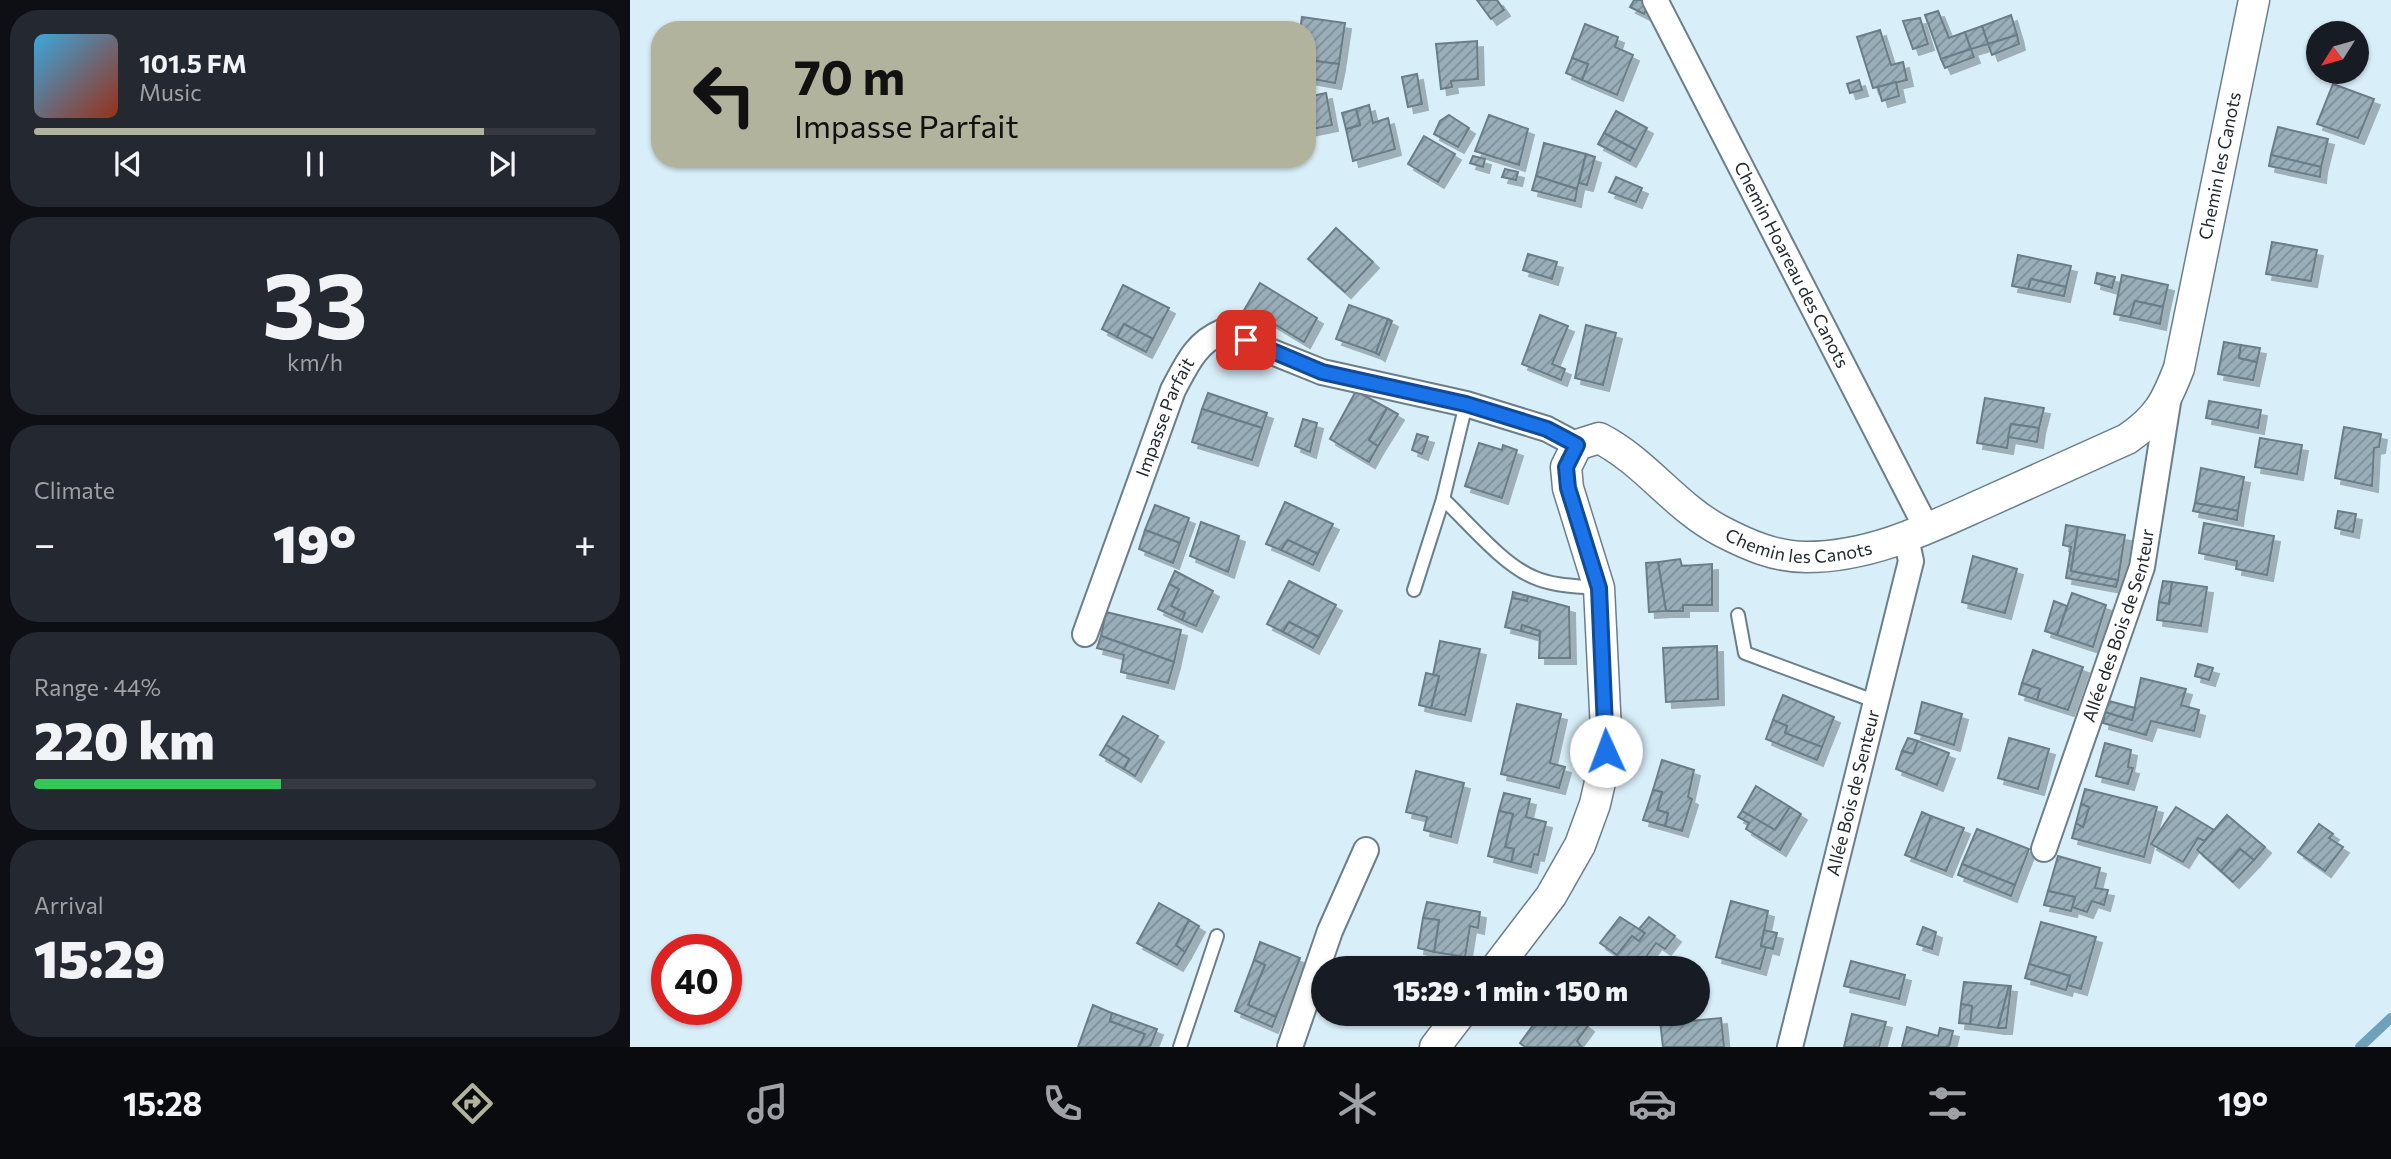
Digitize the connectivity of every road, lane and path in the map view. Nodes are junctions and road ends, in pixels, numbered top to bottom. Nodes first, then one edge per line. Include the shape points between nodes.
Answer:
1 (1655, 0) edge
2 (2254, 0) edge
3 (2169, 395) junction
4 (1466, 404) junction
5 (1577, 445) junction
6 (1443, 499) junction
7 (1916, 533) junction
8 (1599, 588) junction
9 (1414, 590) dead end
10 (1738, 615) dead end
11 (1085, 634) dead end
12 (1877, 702) junction
13 (2044, 849) dead end
14 (1366, 850) dead end
15 (1217, 936) dead end
16 (1505, 956) edge
17 (1451, 1026) edge
18 (1180, 1047) edge
19 (1290, 1047) edge
20 (1435, 1047) edge
21 (1790, 1047) edge

1 - 7 street, Chemin Hoareau des Canots
2 - 3 street, Chemin les Canots via 2179,368
3 - 7 street, Chemin les Canots via 2152,421 2127,439
3 - 13 street, Allée des Bois de Senteur via 2142,567
4 - 5 street, Impasse Parfait via 1547,429
4 - 6 lane
4 - 11 street, Impasse Parfait via 1322,372 1222,332 1209,337 1192,354 1173,390
5 - 7 street, Chemin les Canots via 1600,438 1617,447 1677,500 1718,529 1765,552 1838,555
5 - 8 street via 1566,467 1568,488
6 - 8 lane via 1532,577 1558,585
6 - 9 lane
7 - 12 street, Allée Bois de Senteur
8 - 16 street via 1606,751 1595,804 1580,845 1551,896
10 - 12 lane via 1745,653
12 - 21 street, Allée Bois de Senteur
14 - 19 street via 1330,931
15 - 18 lane
17 - 20 street

